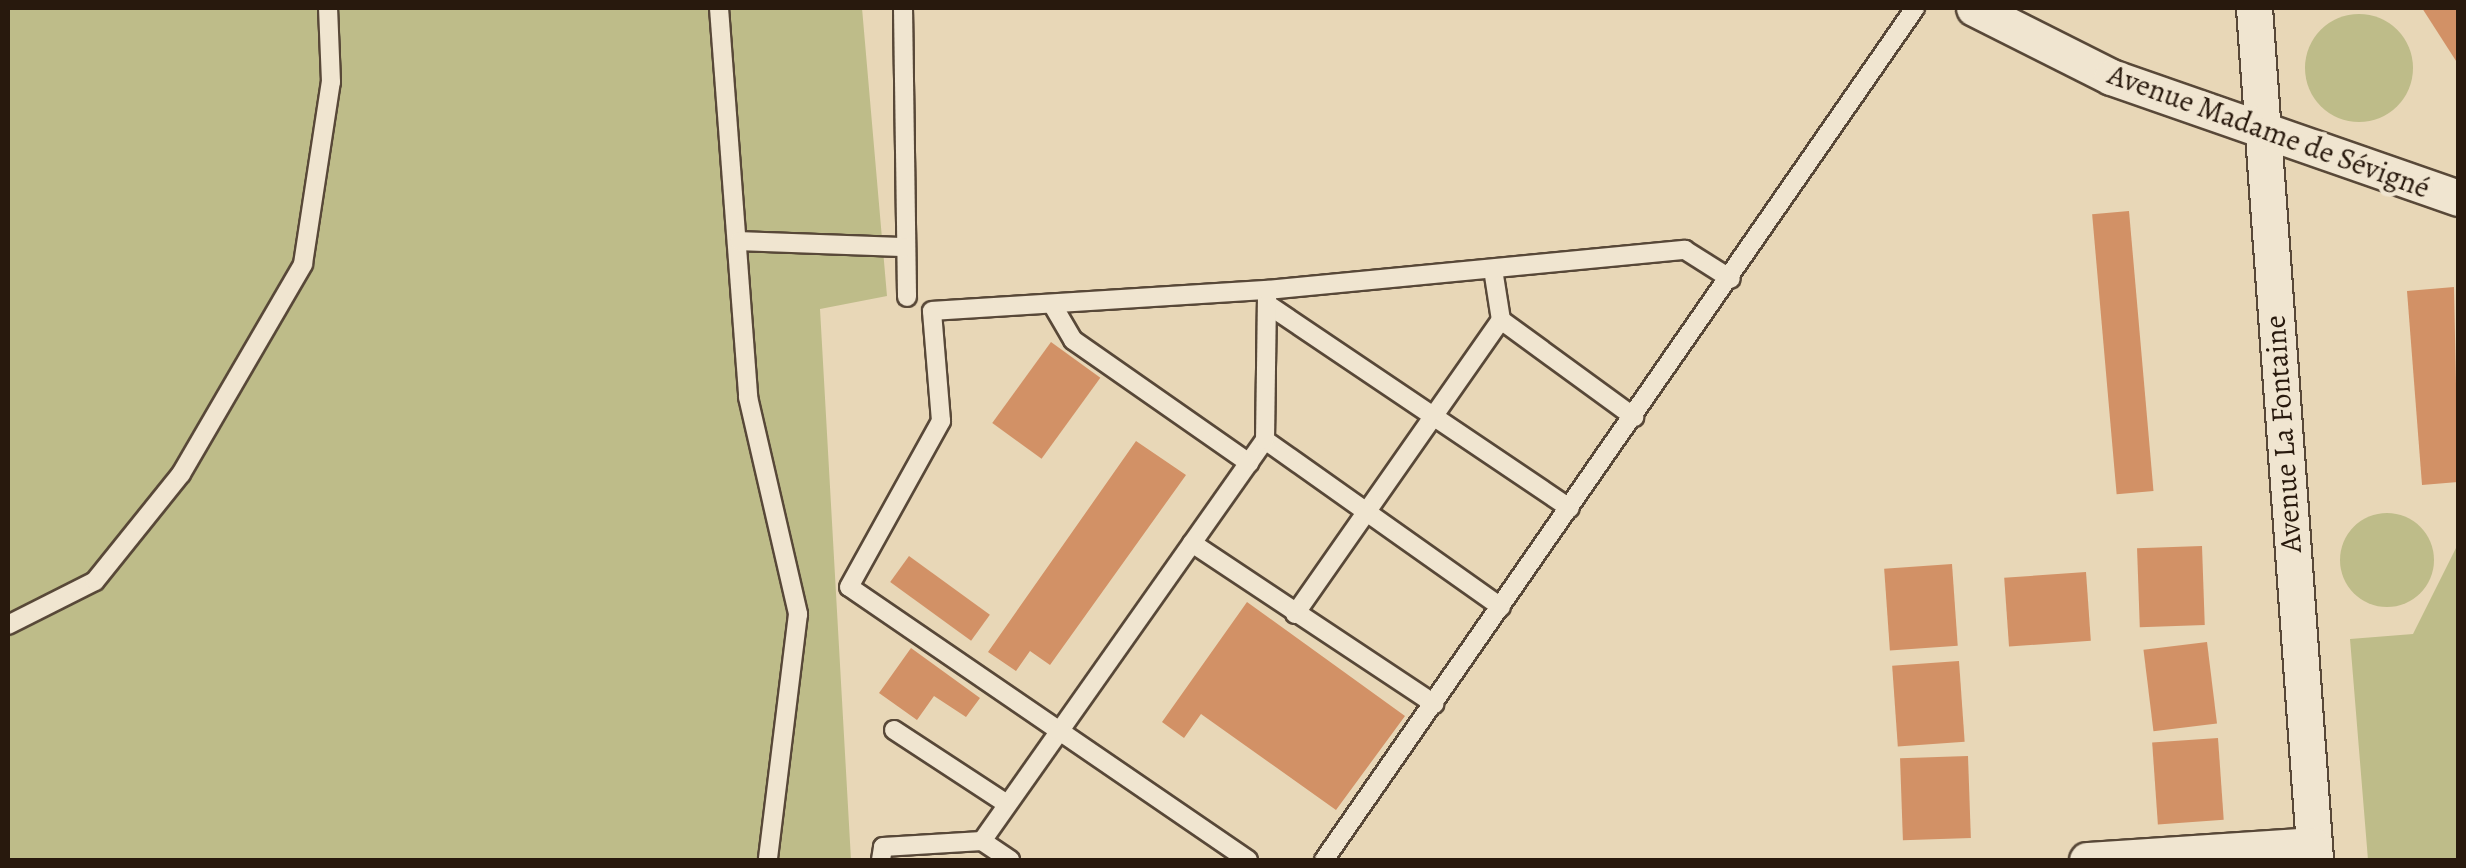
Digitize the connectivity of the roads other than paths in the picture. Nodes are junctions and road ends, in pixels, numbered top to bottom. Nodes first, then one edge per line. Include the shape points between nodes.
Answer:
1 (328, 8) edge
2 (720, 8) edge
3 (903, 8) edge
4 (1915, 8) edge
5 (1974, 8) edge
6 (2254, 8) edge
7 (2262, 134) junction
8 (2458, 198) edge
9 (738, 241) junction
10 (906, 247) junction
11 (1493, 268) junction
12 (1731, 279) junction
13 (1267, 297) junction
14 (908, 298) dead end
15 (1052, 304) junction
16 (1501, 320) junction
17 (1634, 417) junction
18 (1433, 418) junction
19 (1265, 440) junction
20 (1250, 463) junction
21 (1570, 508) junction
22 (1367, 512) junction
23 (1192, 543) junction
24 (1501, 607) junction
25 (1296, 614) junction
26 (8, 625) edge
27 (1434, 704) junction
28 (894, 730) dead end
29 (1058, 731) junction
30 (1008, 804) junction
31 (982, 840) junction
32 (2314, 852) edge
33 (768, 860) edge
34 (881, 860) edge
35 (1010, 860) edge
36 (1248, 860) edge
37 (1324, 860) edge
38 (2087, 860) edge

1 - 26 lane via 331,82 303,264 181,474 95,581
2 - 9 lane
3 - 10 lane
4 - 12 lane
5 - 7 street, Avenue Madame de Sévigné via 2111,77
6 - 7 street, Avenue La Fontaine
7 - 8 street, Avenue Madame de Sévigné
7 - 32 street, Avenue La Fontaine
9 - 10 lane
9 - 33 lane via 748,396 798,614
10 - 14 lane
11 - 12 lane via 1685,250
11 - 13 lane
11 - 16 lane
12 - 17 lane
13 - 15 lane
13 - 18 lane
13 - 19 lane
15 - 20 lane via 1073,340
15 - 29 lane via 932,311 942,421 849,587
16 - 17 lane
16 - 18 lane
17 - 21 lane
18 - 21 lane
18 - 22 lane
19 - 20 lane
19 - 22 lane
20 - 23 lane
21 - 24 lane
22 - 24 lane
22 - 25 lane
23 - 25 lane
23 - 29 lane
24 - 27 lane
25 - 27 lane
27 - 37 lane
28 - 30 lane
29 - 30 lane
29 - 36 lane
30 - 31 lane
31 - 34 lane via 882,847
31 - 35 lane
32 - 38 street

